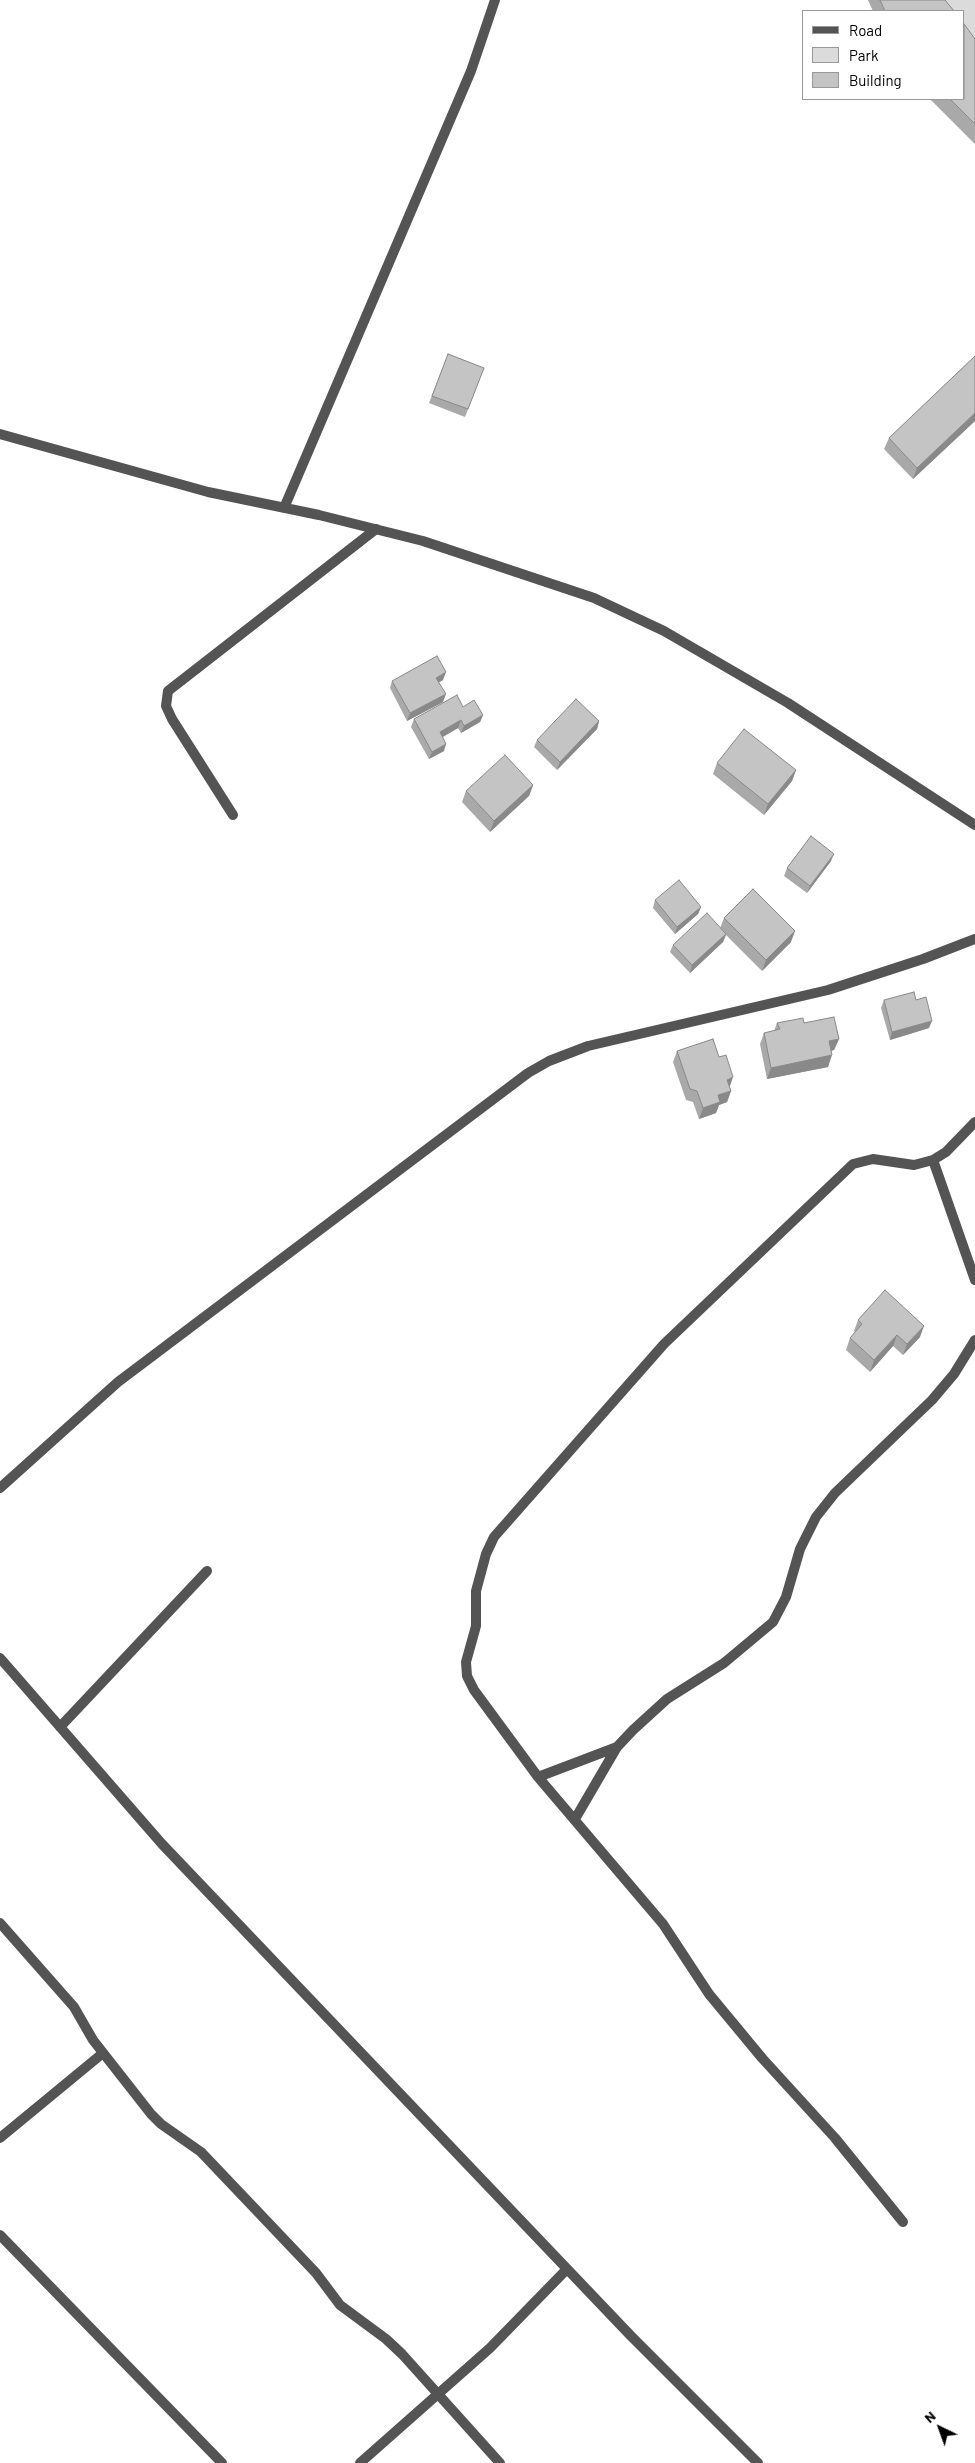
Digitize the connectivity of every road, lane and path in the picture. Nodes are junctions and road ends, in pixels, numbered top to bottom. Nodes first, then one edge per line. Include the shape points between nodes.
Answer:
1 (495, 0) edge
2 (0, 434) edge
3 (284, 508) junction
4 (376, 530) junction
5 (233, 815) dead end
6 (975, 825) edge
7 (975, 939) edge
8 (975, 1122) edge
9 (933, 1160) junction
10 (975, 1280) edge
11 (975, 1340) edge
12 (0, 1488) edge
13 (207, 1571) dead end
14 (0, 1658) edge
15 (60, 1727) junction
16 (617, 1747) junction
17 (538, 1777) junction
18 (575, 1819) junction
19 (0, 1923) edge
20 (103, 2053) junction
21 (0, 2138) edge
22 (903, 2222) dead end
23 (0, 2235) edge
24 (567, 2269) junction
25 (439, 2394) junction
26 (222, 2463) edge
27 (360, 2463) edge
28 (500, 2463) edge
29 (758, 2463) edge

1 - 3 street via 471,71
2 - 3 street via 208,492
3 - 4 street
4 - 5 street via 168,690 166,706 172,720
4 - 6 street via 423,541 594,598 664,631 788,703
7 - 12 street via 828,990 588,1046 549,1061 528,1073 118,1382
8 - 9 street via 946,1152
9 - 10 street
9 - 17 street via 914,1165 862,1160 846,1169 664,1344 494,1537 476,1590 476,1626 466,1662 467,1676
11 - 16 street via 954,1374 932,1400 835,1493 816,1517 800,1549 786,1597 773,1622 724,1663 667,1699
13 - 15 street
14 - 15 street
15 - 24 street via 162,1844
16 - 17 street
16 - 18 street
17 - 18 street
18 - 22 street via 663,1924 709,1994 835,2138
19 - 20 street via 74,2007
20 - 21 street
20 - 25 street via 151,2114 201,2152 316,2272 340,2305 386,2338
23 - 26 street
24 - 25 street via 490,2348
24 - 29 street
25 - 27 street
25 - 28 street

